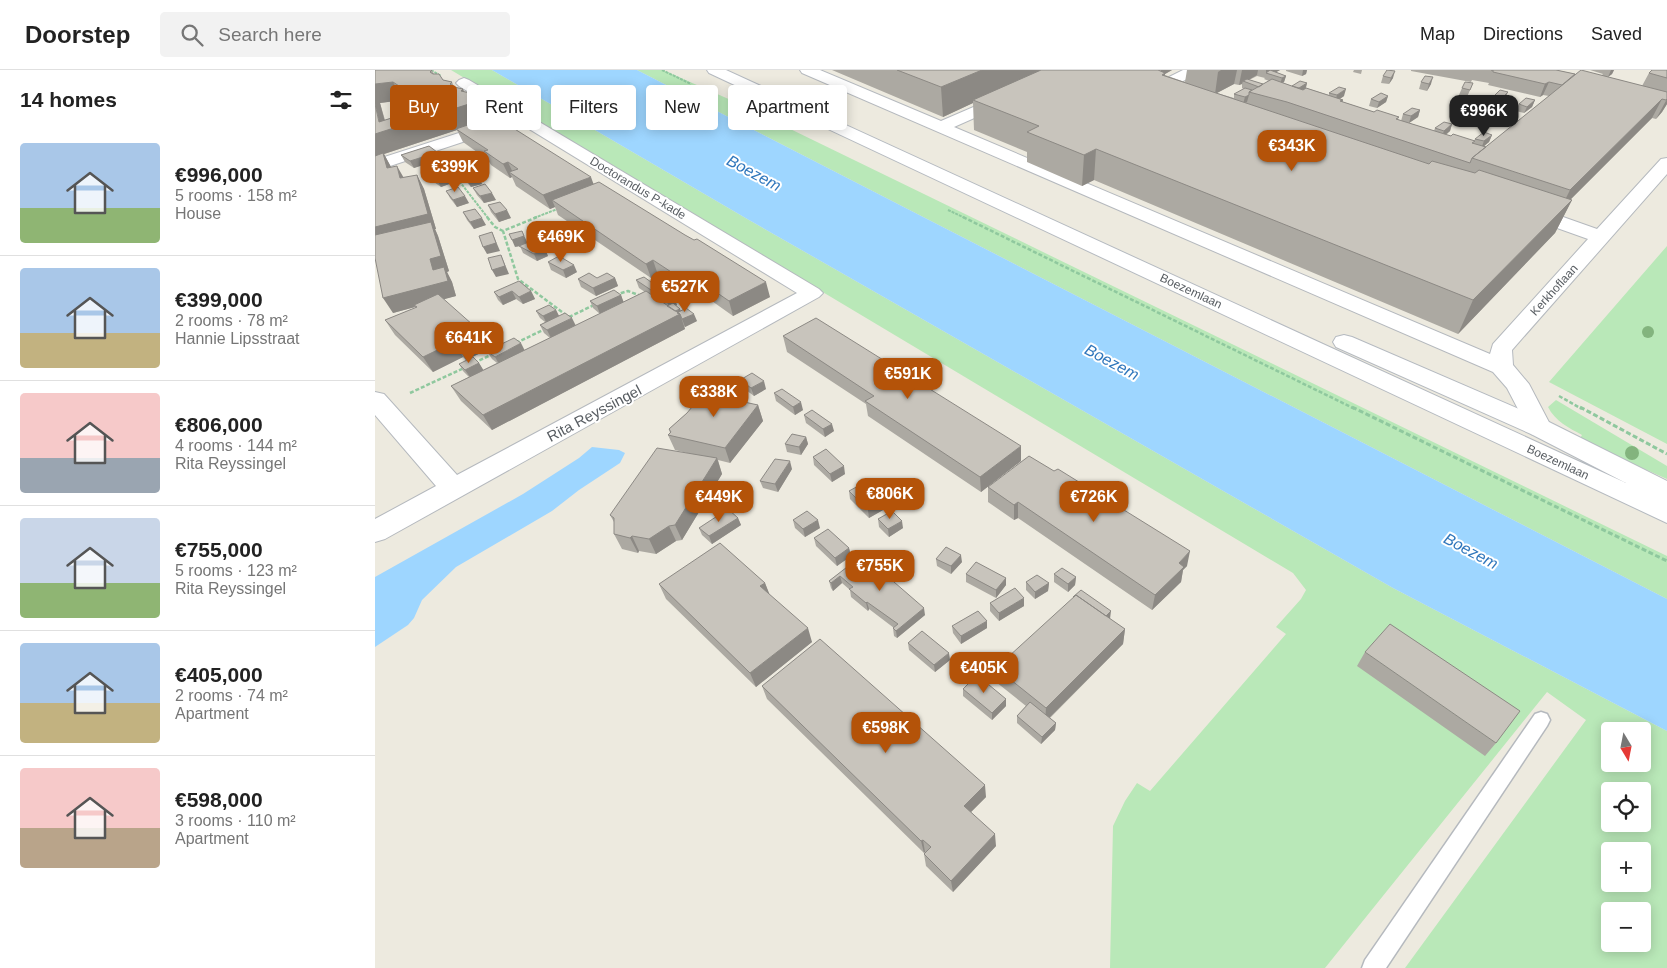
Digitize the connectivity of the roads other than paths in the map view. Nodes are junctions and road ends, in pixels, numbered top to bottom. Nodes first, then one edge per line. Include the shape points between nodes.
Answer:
1 (807, 70) edge
2 (1071, 70) edge
3 (1194, 70) edge
4 (706, 79) edge
5 (1147, 79) edge
6 (464, 83) dead end
7 (467, 85) edge
8 (1165, 85) junction
9 (1183, 92) edge
10 (847, 115) edge
11 (941, 127) junction
12 (541, 129) edge
13 (482, 130) edge
14 (1667, 163) edge
15 (375, 166) edge
16 (1509, 204) edge
17 (1601, 237) junction
18 (812, 292) joint
19 (1501, 367) junction
20 (378, 403) edge
21 (1540, 428) junction
22 (453, 488) junction
23 (1667, 492) edge
24 (1667, 513) edge
25 (375, 532) edge
26 (1541, 720) dead end
27 (1373, 968) edge

1 - 11 street
2 - 11 street
3 - 8 street
4 - 24 street, Boezemlaan
5 - 8 street
6 - 7 street, Doctorandus P-kade
8 - 9 street
10 - 21 street, Boezemlaan via 955,171
11 - 19 street
12 - 18 street, Doctorandus P-kade
13 - 15 street
14 - 17 street, Kerkhoflaan
16 - 17 street
17 - 19 street, Kerkhoflaan via 1501,349
18 - 22 street, Rita Reyssingel
19 - 21 street via 1517,384
20 - 22 street
21 - 23 street, Boezemlaan
22 - 25 street, Rita Reyssingel
26 - 27 lane

